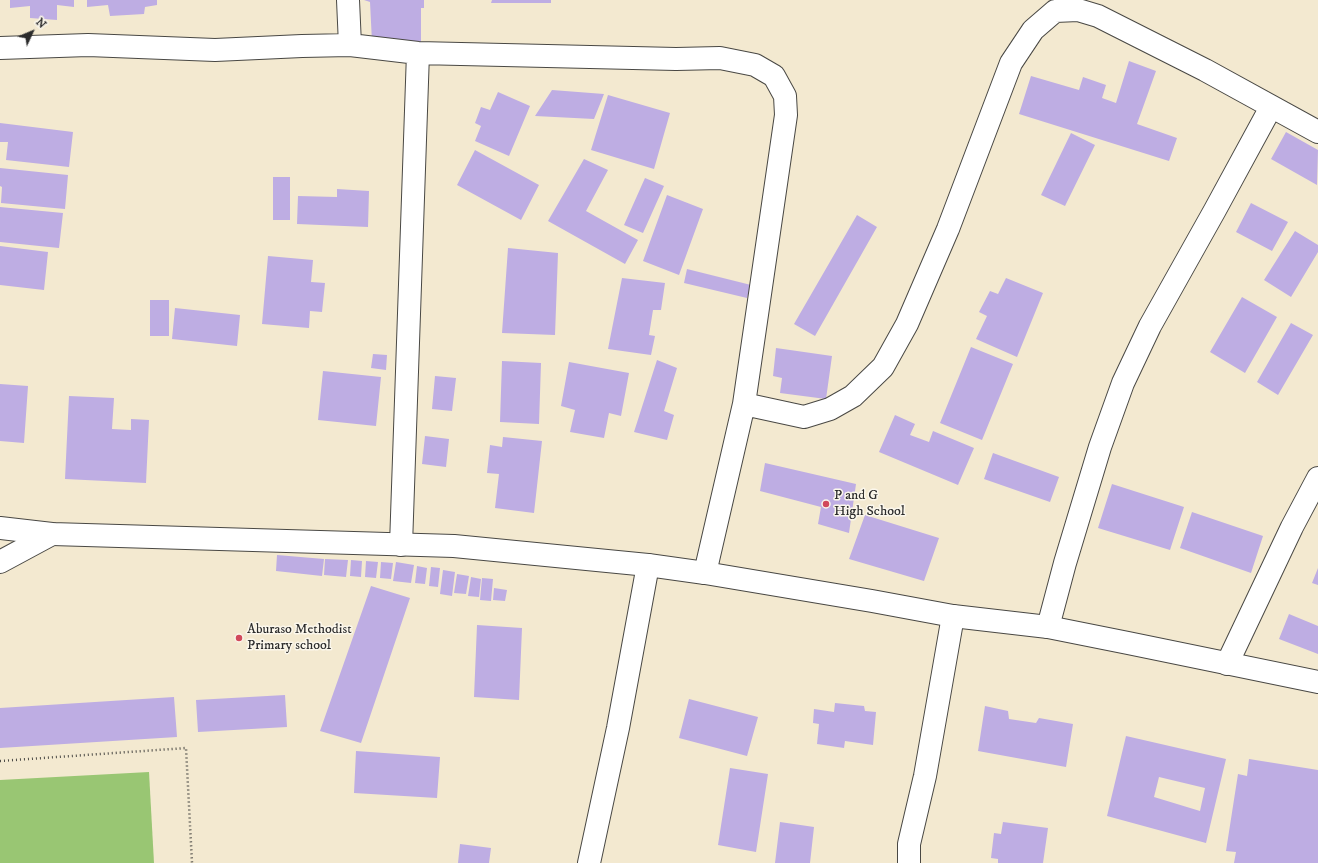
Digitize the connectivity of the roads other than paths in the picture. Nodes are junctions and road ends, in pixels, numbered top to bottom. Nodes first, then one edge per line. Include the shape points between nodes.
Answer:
1 (348, 0) edge
2 (350, 45) junction
3 (0, 48) edge
4 (418, 53) junction
5 (1271, 107) junction
6 (1318, 132) edge
7 (744, 404) junction
8 (1318, 478) edge
9 (0, 528) edge
10 (52, 534) junction
11 (401, 545) junction
12 (0, 562) edge
13 (648, 566) junction
14 (705, 573) junction
15 (952, 616) junction
16 (1048, 628) junction
17 (1227, 664) junction
18 (1318, 682) edge
19 (589, 863) edge
20 (908, 863) edge

1 - 2 street
2 - 3 street via 215,50 88,45
2 - 4 street
4 - 7 street via 720,58 755,65 774,76 785,96 786,115
4 - 11 street
5 - 6 street
5 - 7 street via 1205,70 1098,16 1078,10 1055,11 1033,30 1011,63 948,229 907,324 883,367 853,396 830,410 804,417
5 - 16 street via 1150,326 1123,383 1100,447
7 - 14 street
8 - 17 street
9 - 10 street
10 - 11 street
10 - 12 street
11 - 13 street via 454,546
13 - 14 street
13 - 19 street via 618,728
14 - 15 street via 872,600
15 - 16 street
15 - 20 street via 925,776 909,844
16 - 17 street
17 - 18 street

